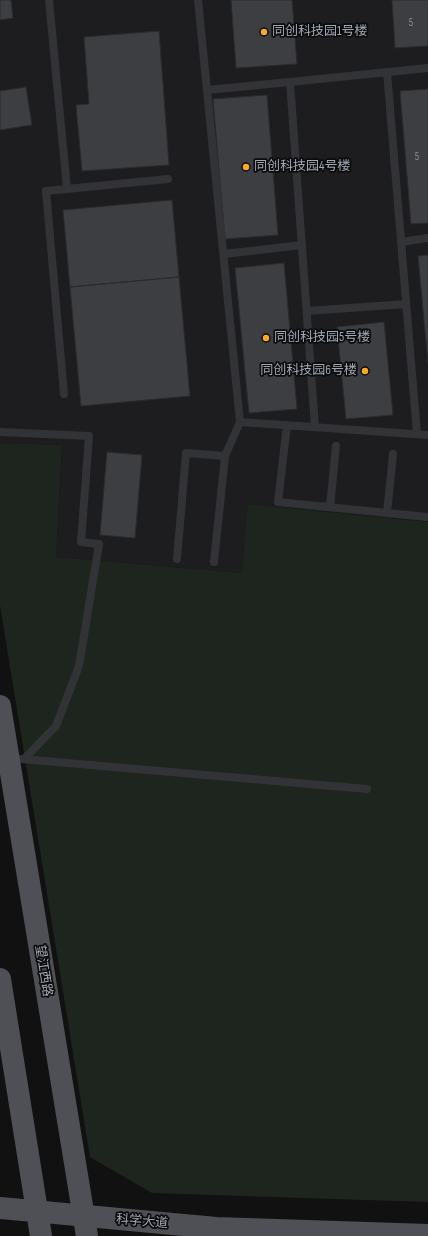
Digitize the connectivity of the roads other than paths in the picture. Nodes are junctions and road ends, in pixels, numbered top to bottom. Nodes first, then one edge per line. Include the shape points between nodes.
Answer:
1 (49, 0) edge
2 (198, 0) edge
3 (428, 68) edge
4 (387, 72) junction
5 (290, 82) junction
6 (207, 90) junction
7 (168, 179) dead end
8 (67, 189) junction
9 (428, 238) edge
10 (401, 242) junction
11 (302, 245) junction
12 (224, 254) junction
13 (406, 304) junction
14 (307, 311) junction
15 (64, 394) dead end
16 (240, 422) junction
17 (287, 425) junction
18 (315, 427) junction
19 (0, 432) edge
20 (417, 434) junction
21 (428, 435) edge
22 (336, 446) dead end
23 (392, 454) dead end
24 (226, 456) junction
25 (330, 507) junction
26 (387, 512) junction
27 (428, 517) edge
28 (177, 559) dead end
29 (214, 562) dead end
30 (0, 706) edge
31 (16, 758) junction
32 (367, 789) dead end
33 (0, 979) edge
34 (0, 1208) edge
35 (37, 1213) junction
36 (85, 1226) edge
37 (428, 1235) edge
38 (41, 1236) edge

1 - 8 lane
2 - 6 lane
3 - 4 lane
4 - 5 lane
4 - 10 lane
5 - 6 lane
5 - 11 lane
6 - 12 lane
7 - 8 lane
8 - 15 lane via 46,190
9 - 10 lane
10 - 13 lane
11 - 12 lane
11 - 14 lane
12 - 16 lane
13 - 14 lane
13 - 20 lane
14 - 18 lane
16 - 17 lane
16 - 24 lane
17 - 18 lane
17 - 25 lane via 278,502
18 - 20 lane
19 - 31 lane via 89,436 81,542 99,544 79,666 56,726
20 - 21 lane
22 - 25 lane
23 - 26 lane
24 - 28 lane via 186,453
24 - 29 lane
25 - 26 lane
26 - 27 lane
30 - 31 main road, 望江西路
31 - 32 lane
31 - 36 main road, 望江西路
33 - 35 main road
34 - 35 main road, 科学大道
35 - 36 main road, 科学大道
35 - 38 main road
36 - 37 main road, 科学大道

